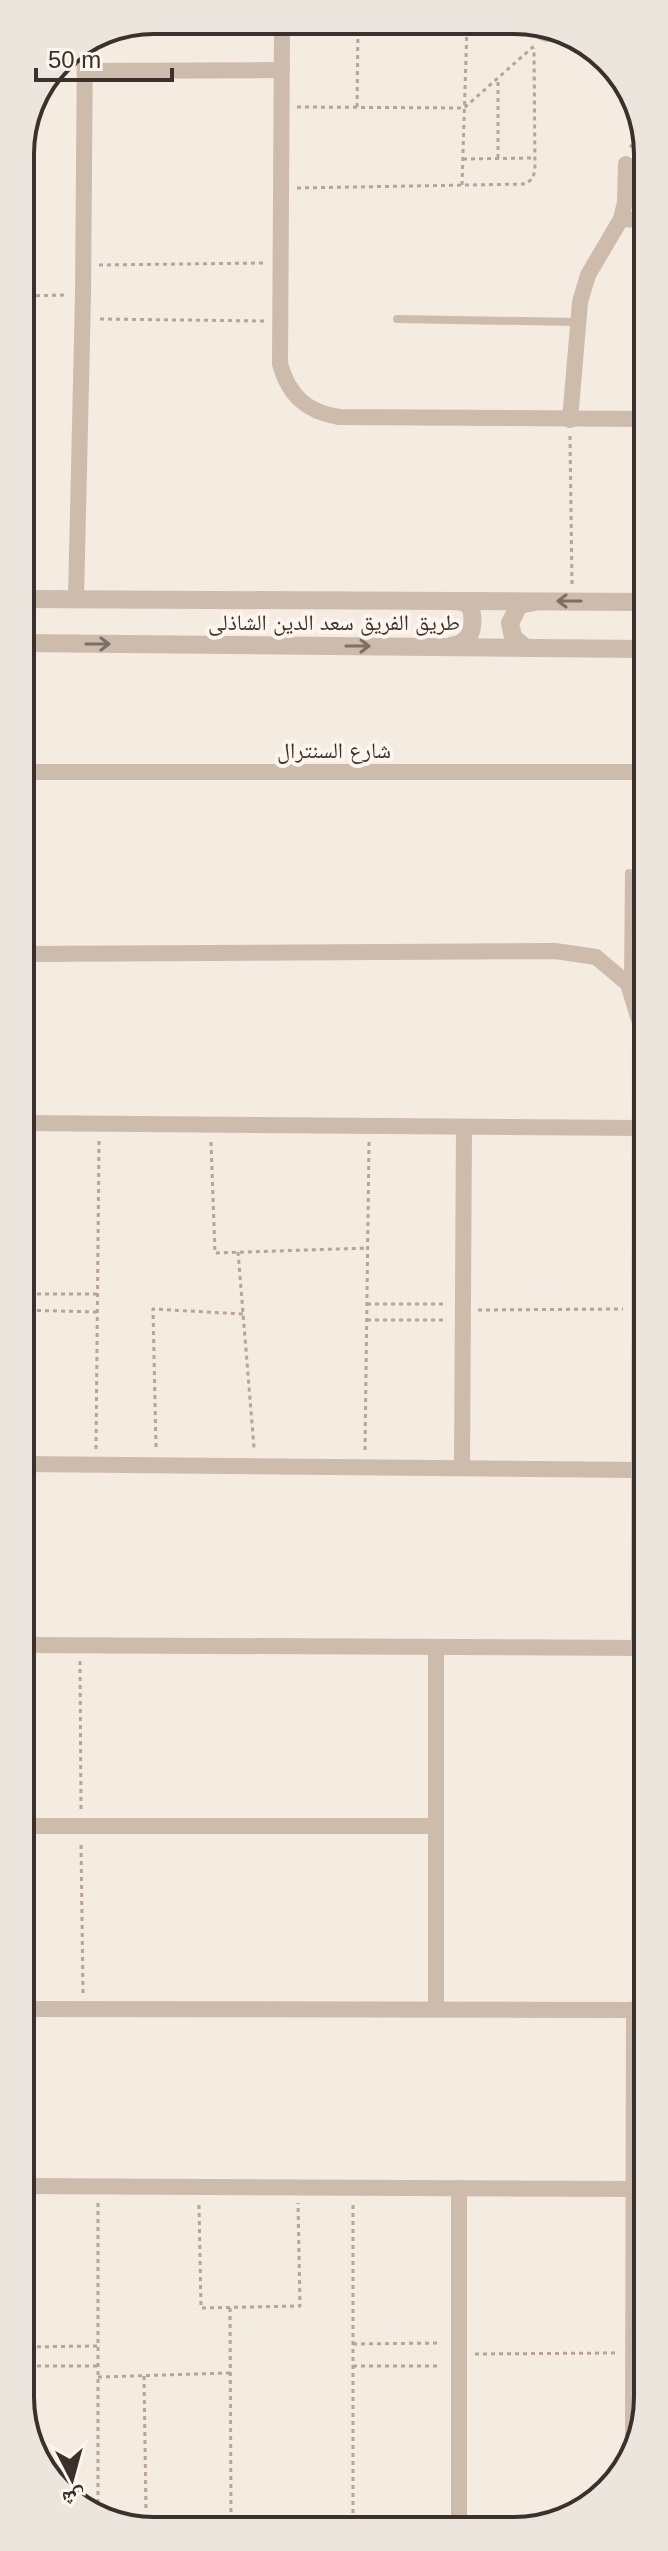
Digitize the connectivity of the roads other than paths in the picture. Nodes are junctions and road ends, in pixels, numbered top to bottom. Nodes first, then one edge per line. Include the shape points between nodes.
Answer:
1 (282, 34) edge
2 (85, 57) edge
3 (282, 70) junction
4 (85, 71) junction
5 (626, 164) dead end
6 (621, 219) junction
7 (634, 220) edge
8 (397, 319) dead end
9 (577, 322) junction
10 (634, 419) edge
11 (570, 420) junction
12 (34, 599) edge
13 (76, 599) junction
14 (450, 601) junction
15 (536, 601) junction
16 (634, 602) edge
17 (34, 643) edge
18 (444, 647) junction
19 (526, 648) junction
20 (634, 649) edge
21 (34, 772) edge
22 (634, 772) edge
23 (629, 873) dead end
24 (34, 954) edge
25 (628, 984) junction
26 (634, 1004) edge
27 (34, 1123) edge
28 (464, 1127) junction
29 (634, 1128) edge
30 (34, 1464) edge
31 (462, 1468) junction
32 (634, 1470) edge
33 (34, 1645) edge
34 (436, 1647) junction
35 (634, 1648) edge
36 (34, 1826) edge
37 (436, 1826) junction
38 (34, 2009) edge
39 (436, 2009) junction
40 (634, 2010) edge
41 (34, 2186) edge
42 (459, 2188) junction
43 (634, 2189) joint
44 (633, 2412) edge
45 (459, 2517) edge

1 - 3 street
2 - 4 street
3 - 4 street
3 - 11 street via 280,364 300,401 339,417
4 - 13 street
5 - 6 street
6 - 7 street
6 - 9 street via 588,275
8 - 9 lane
9 - 11 street
10 - 11 street
12 - 13 street, طريق الفريق سعد الدين الشاذلى
13 - 14 street, طريق الفريق سعد الدين الشاذلى
14 - 15 street, طريق الفريق سعد الدين الشاذلى
14 - 18 street via 471,608 473,628 458,645
16 -> 15 street, طريق الفريق سعد الدين الشاذلى
15 - 19 street via 519,605 510,623 513,637
17 -> 18 street, طريق الفريق سعد الدين الشاذلى
18 - 19 street, طريق الفريق سعد الدين الشاذلى
19 - 20 street, طريق الفريق سعد الدين الشاذلى
21 - 22 street, شارع السنترال
23 - 25 lane
24 - 25 street via 555,951 596,957
25 - 26 street
27 - 28 street
28 - 29 street
28 - 31 street
30 - 31 street
31 - 32 street
33 - 34 street
34 - 35 street
34 - 37 street
36 - 37 street
37 - 39 street
38 - 39 street
39 - 40 street
41 - 42 street
42 - 43 street
42 - 45 street
43 - 44 street

